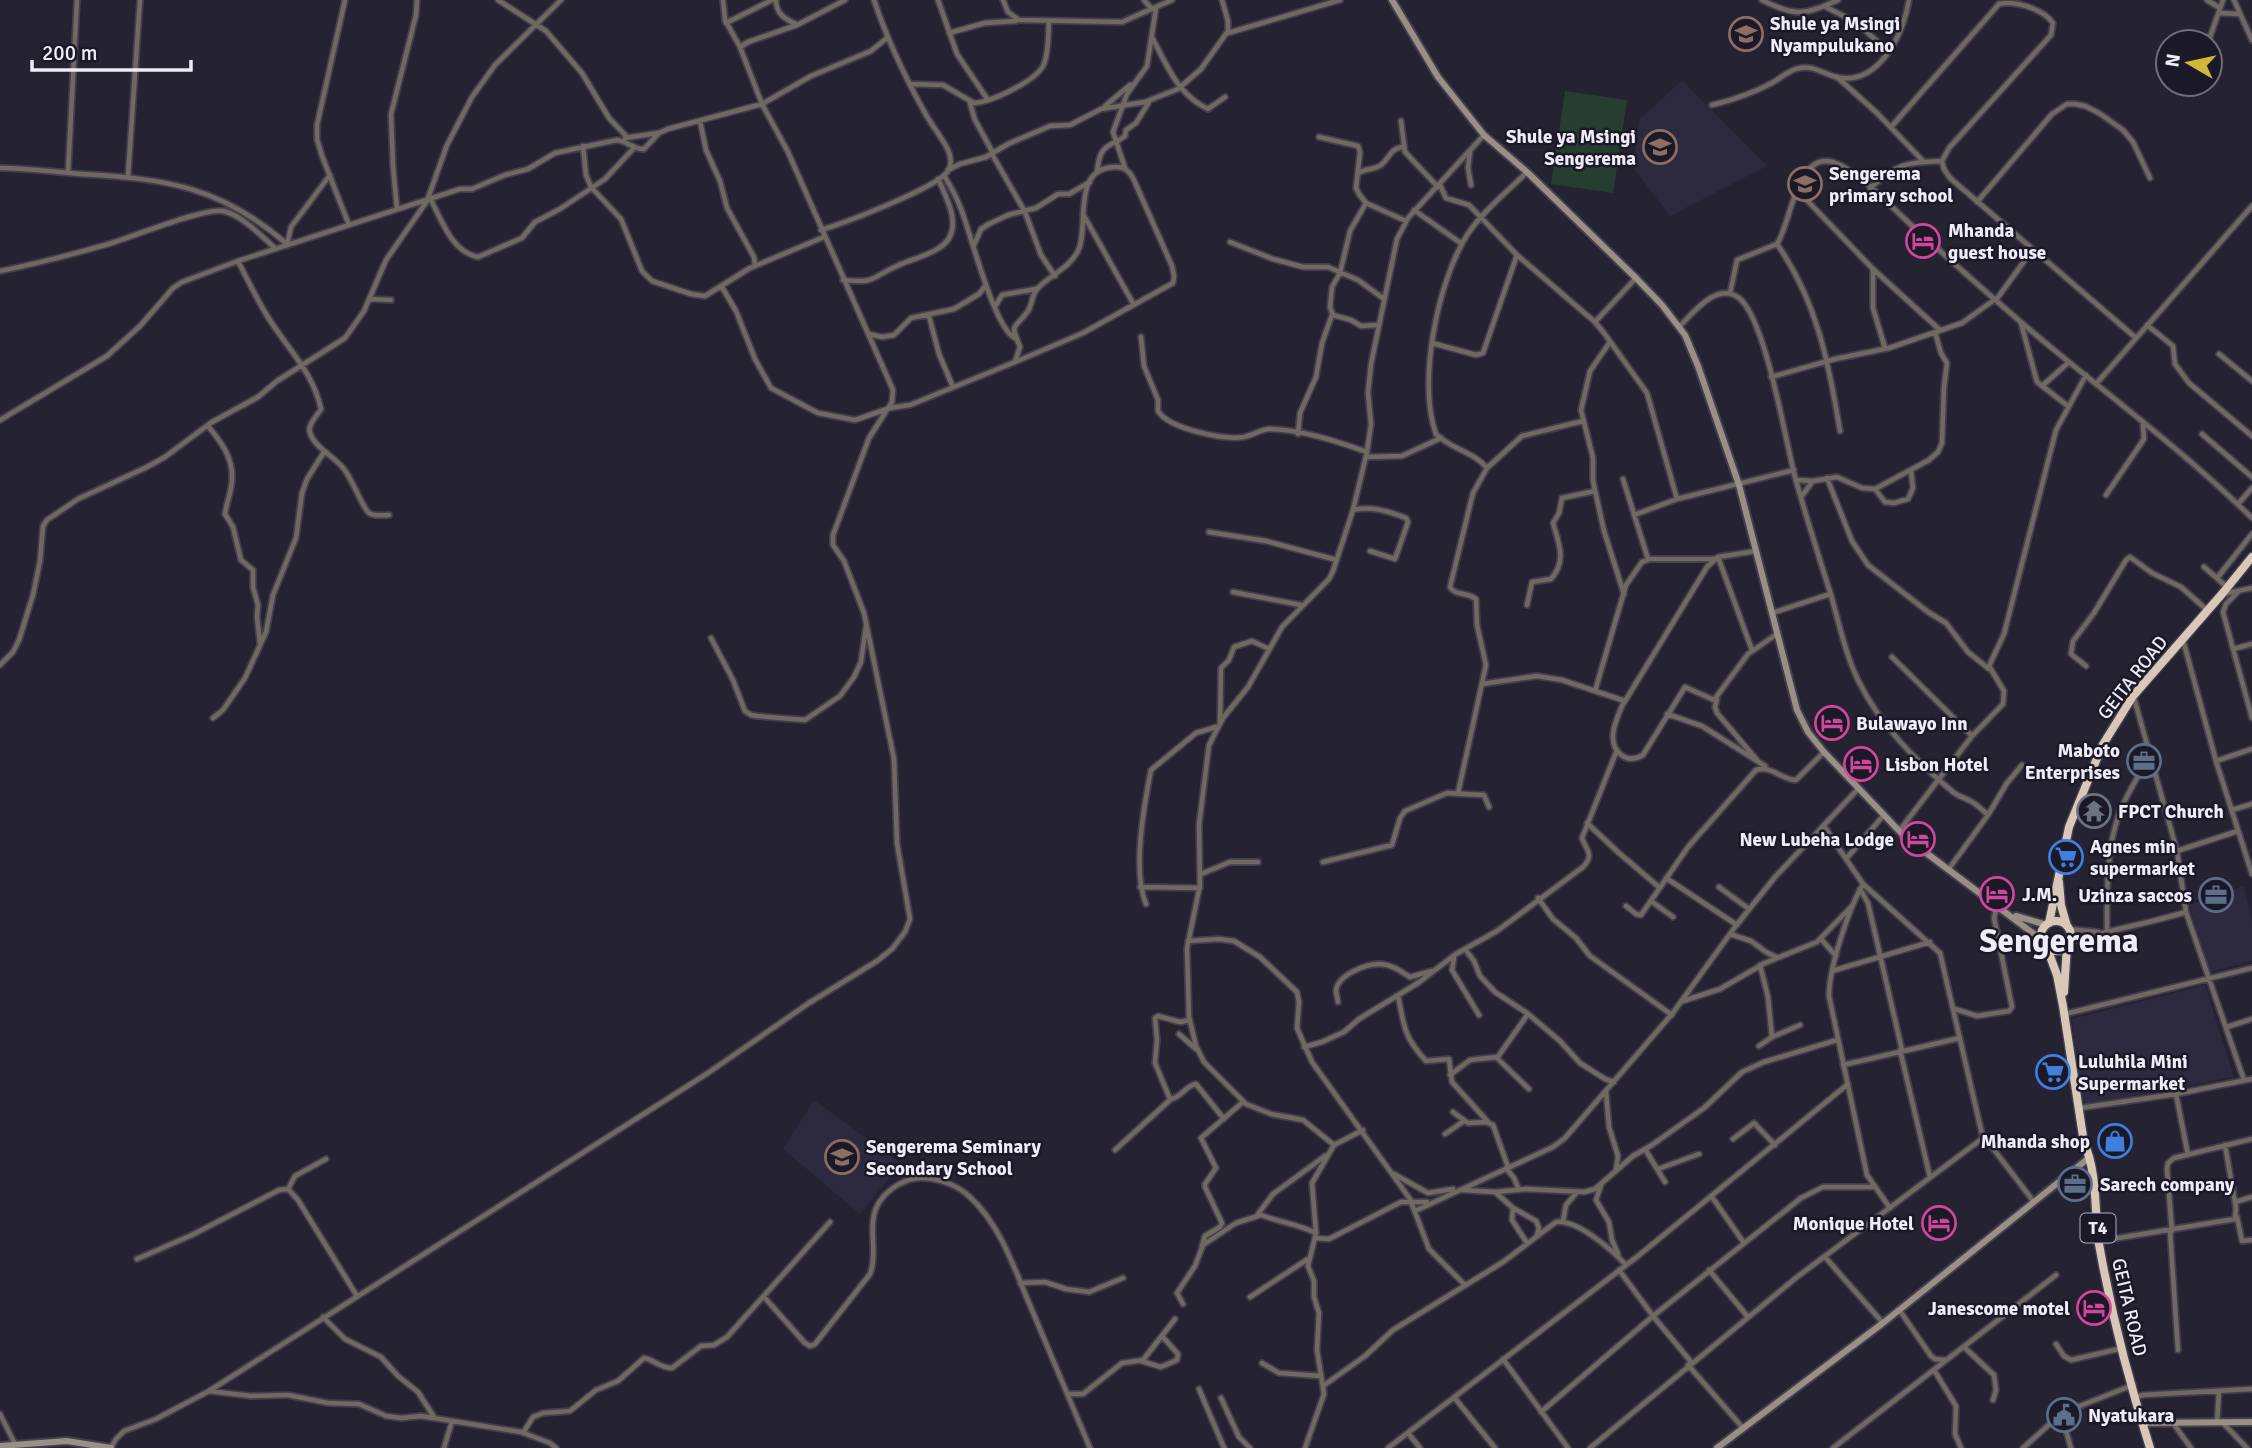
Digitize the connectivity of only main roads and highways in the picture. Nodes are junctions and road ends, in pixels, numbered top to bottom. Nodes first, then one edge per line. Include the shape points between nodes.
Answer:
1 (1392, 0) edge
2 (2252, 557) edge
3 (2058, 876) junction
4 (2011, 915) junction
5 (2048, 924) junction
6 (2068, 928) junction
7 (2044, 944) junction
8 (2069, 944) junction
9 (2064, 1010) junction
10 (2090, 1157) junction
11 (2252, 1422) edge
12 (2142, 1423) junction
13 (0, 1446) edge
14 (1719, 1447) edge
15 (111, 1448) edge
16 (2150, 1448) edge

1 - 4 main road via 1438,77 1484,135 1636,278 1679,327 1698,366 1739,485 1797,710 1808,732 1899,831
2 - 3 highway, GEITA ROAD / T4 via 2133,696 2102,746 2069,827
3 - 5 highway, GEITA ROAD / T4
3 - 6 highway, GEITA ROAD / T4
4 - 5 main road
4 - 7 main road
5 - 6 highway via 2059,922
5 - 7 highway, GEITA ROAD / T4 via 2043,929
6 - 8 highway, GEITA ROAD / T4
7 - 8 highway via 2057,951
7 - 9 highway, GEITA ROAD / T4
8 - 9 highway, GEITA ROAD / T4
9 - 10 highway, GEITA ROAD / T4
10 - 12 highway, GEITA ROAD / T4 via 2099,1241
10 - 14 main road via 1884,1324
11 - 12 main road
12 - 16 highway, GEITA ROAD / T4
13 - 15 main road via 67,1441

